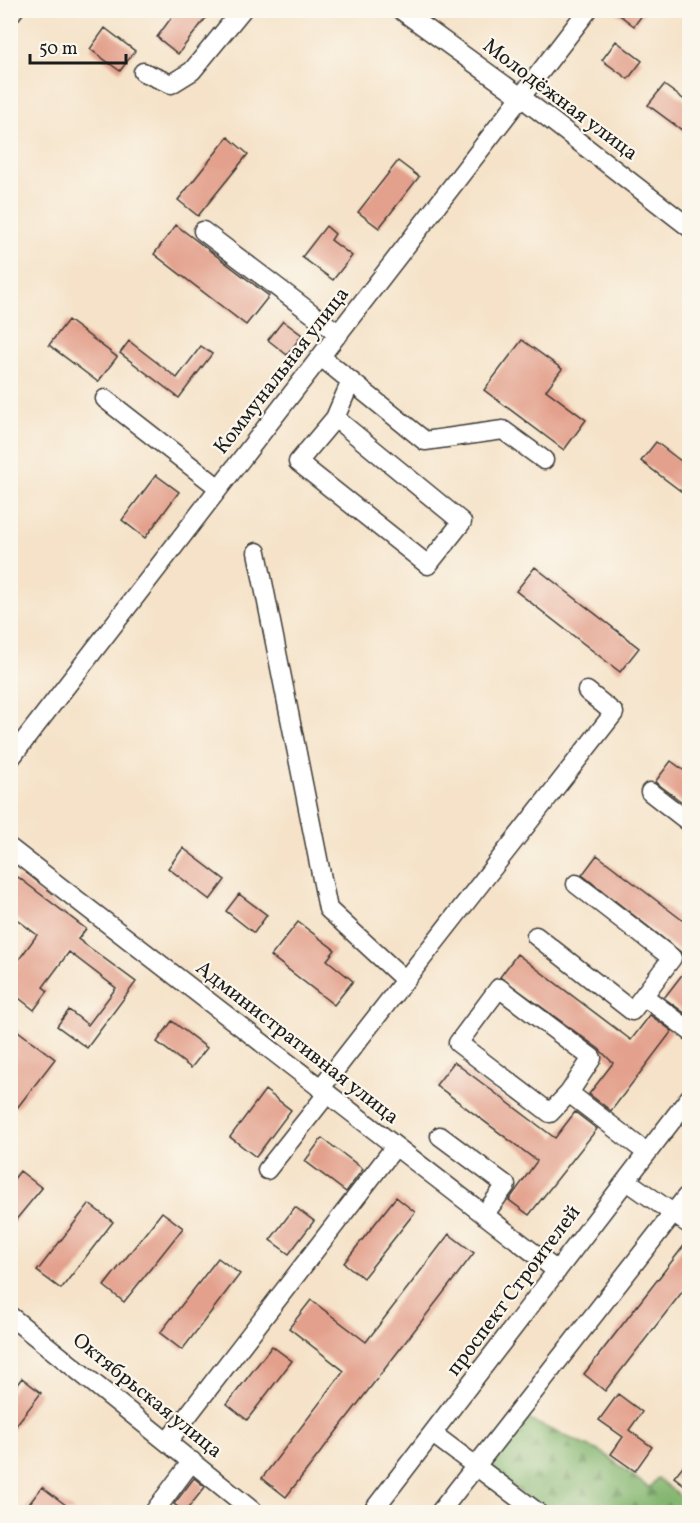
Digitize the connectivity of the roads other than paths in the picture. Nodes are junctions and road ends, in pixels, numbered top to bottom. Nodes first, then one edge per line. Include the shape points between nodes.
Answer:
1 (242, 10) edge
2 (401, 10) edge
3 (588, 10) edge
4 (143, 72) dead end
5 (521, 98) junction
6 (690, 228) edge
7 (203, 231) dead end
8 (339, 334) junction
9 (321, 357) junction
10 (351, 381) junction
11 (105, 399) dead end
12 (335, 418) junction
13 (544, 460) dead end
14 (219, 488) junction
15 (257, 552) dead end
16 (586, 691) dead end
17 (10, 759) edge
18 (650, 792) dead end
19 (690, 823) edge
20 (10, 848) edge
21 (576, 884) dead end
22 (536, 936) dead end
23 (405, 980) junction
24 (645, 997) junction
25 (690, 1031) edge
26 (324, 1092) junction
27 (570, 1093) junction
28 (690, 1097) edge
29 (440, 1136) dead end
30 (394, 1148) junction
31 (647, 1153) junction
32 (267, 1170) dead end
33 (627, 1181) junction
34 (690, 1197) edge
35 (673, 1214) junction
36 (484, 1215) junction
37 (690, 1225) edge
38 (557, 1271) junction
39 (10, 1316) edge
40 (433, 1434) junction
41 (168, 1441) junction
42 (192, 1461) junction
43 (477, 1466) junction
44 (154, 1512) edge
45 (254, 1512) edge
46 (372, 1512) edge
47 (440, 1512) edge
48 (537, 1512) edge

1 - 4 street via 192,71 171,84
2 - 5 street, Молодёжная улица
3 - 5 street, Коммунальная улица
5 - 6 street, Молодёжная улица
5 - 8 street, Коммунальная улица
7 - 8 street
8 - 9 street, Коммунальная улица
9 - 10 street
9 - 14 street, Коммунальная улица
10 - 12 street
10 - 13 street via 425,441 503,430
11 - 14 street
12 - 12 street via 462,522 428,565 298,462
14 - 17 street, Коммунальная улица
15 - 23 street via 328,909
16 - 23 street via 614,713
18 - 19 street
20 - 26 street, Административная улица
21 - 24 street via 672,958
22 - 24 street via 632,1011
23 - 26 street
24 - 25 street
26 - 30 street, Административная улица
26 - 32 street
27 - 27 street via 592,1058 499,988 458,1043 550,1113
27 - 31 street
28 - 31 street, проспект Строителей
29 - 36 street via 506,1185
30 - 36 street, Административная улица
30 - 41 street
31 - 33 street, проспект Строителей
33 - 35 street
33 - 38 street, проспект Строителей
34 - 35 street
35 - 37 street
35 - 43 street
36 - 38 street, Административная улица
38 - 40 street, проспект Строителей
39 - 41 street, Октябрьская улица
40 - 43 street
40 - 46 street, проспект Строителей
41 - 42 street, Октябрьская улица
42 - 44 street
42 - 45 street, Октябрьская улица
43 - 47 street
43 - 48 street

